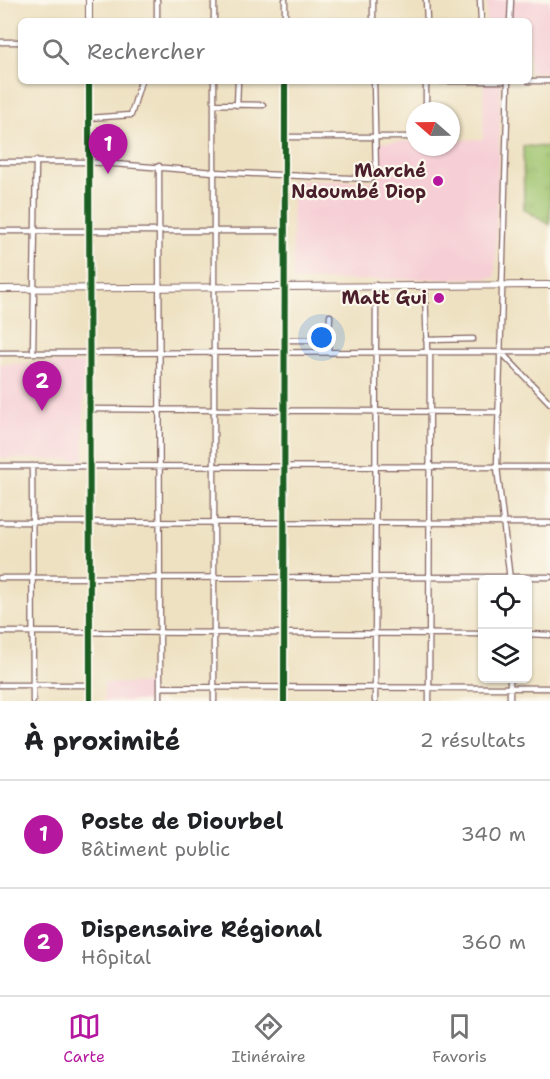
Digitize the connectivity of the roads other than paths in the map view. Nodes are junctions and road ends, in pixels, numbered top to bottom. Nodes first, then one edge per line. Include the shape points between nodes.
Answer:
1 (89, 0) edge
2 (156, 0) edge
3 (214, 0) edge
4 (285, 0) edge
5 (373, 0) edge
6 (426, 0) edge
7 (480, 0) edge
8 (511, 0) edge
9 (89, 18) edge
10 (157, 18) edge
11 (214, 18) edge
12 (285, 18) edge
13 (373, 18) edge
14 (427, 18) edge
15 (481, 18) edge
16 (510, 18) edge
17 (0, 42) edge
18 (18, 42) edge
19 (532, 81) edge
20 (550, 81) edge
21 (89, 84) edge
22 (140, 84) edge
23 (214, 84) edge
24 (238, 84) edge
25 (285, 84) edge
26 (374, 84) edge
27 (426, 84) edge
28 (508, 84) edge
29 (426, 102) edge
30 (214, 104) junction
31 (237, 105) junction
32 (263, 105) dead end
33 (89, 118) junction
34 (374, 136) junction
35 (285, 137) junction
36 (406, 137) edge
37 (36, 161) junction
38 (0, 162) edge
39 (89, 162) junction
40 (159, 166) junction
41 (214, 172) junction
42 (285, 176) junction
43 (0, 231) edge
44 (35, 231) junction
45 (89, 231) junction
46 (159, 231) junction
47 (214, 231) junction
48 (285, 231) junction
49 (503, 284) junction
50 (376, 285) junction
51 (425, 285) junction
52 (550, 285) edge
53 (285, 286) junction
54 (159, 287) junction
55 (214, 287) junction
56 (89, 288) junction
57 (0, 289) edge
58 (34, 289) junction
59 (330, 316) dead end
60 (472, 339) dead end
61 (285, 340) junction
62 (328, 340) junction
63 (426, 340) junction
64 (33, 352) junction
65 (89, 352) junction
66 (159, 352) junction
67 (214, 352) junction
68 (285, 352) junction
69 (328, 352) junction
70 (376, 352) junction
71 (428, 352) junction
72 (501, 352) junction
73 (550, 352) edge
74 (0, 353) edge
75 (550, 403) edge
76 (89, 409) junction
77 (160, 409) junction
78 (214, 410) junction
79 (376, 410) junction
80 (430, 410) junction
81 (285, 411) junction
82 (499, 412) junction
83 (0, 466) edge
84 (32, 466) junction
85 (89, 466) junction
86 (160, 466) junction
87 (214, 466) junction
88 (285, 466) junction
89 (375, 467) junction
90 (430, 467) junction
91 (498, 467) junction
92 (550, 467) edge
93 (0, 522) edge
94 (32, 522) junction
95 (89, 522) junction
96 (160, 522) junction
97 (505, 522) junction
98 (214, 523) junction
99 (284, 523) junction
100 (375, 523) junction
101 (430, 523) junction
102 (550, 523) edge
103 (510, 575) edge
104 (284, 577) junction
105 (375, 577) junction
106 (430, 577) junction
107 (532, 577) edge
108 (550, 577) edge
109 (0, 578) edge
110 (32, 578) junction
111 (89, 578) junction
112 (160, 578) junction
113 (214, 578) junction
114 (478, 578) edge
115 (0, 632) edge
116 (32, 632) junction
117 (90, 633) junction
118 (160, 633) junction
119 (214, 633) junction
120 (284, 633) junction
121 (375, 634) junction
122 (429, 634) junction
123 (478, 634) edge
124 (532, 634) edge
125 (550, 634) edge
126 (510, 683) edge
127 (0, 685) edge
128 (33, 685) junction
129 (90, 685) junction
130 (160, 687) junction
131 (214, 688) junction
132 (284, 688) junction
133 (375, 688) junction
134 (429, 688) junction
135 (510, 688) junction
136 (550, 688) edge
137 (33, 701) edge
138 (90, 701) edge
139 (160, 701) edge
140 (214, 701) edge
141 (284, 701) edge
142 (375, 701) edge
143 (429, 701) edge
144 (510, 701) edge

1 - 9 street
2 - 10 street
3 - 11 street
4 - 12 street
5 - 13 street
6 - 14 street
7 - 15 street
8 - 16 street
17 - 18 street
19 - 20 street
21 - 33 street
22 - 33 street via 131,115
23 - 30 street
24 - 31 street
25 - 35 street
26 - 34 street
27 - 29 street
28 - 49 street
30 - 31 street
30 - 41 street
31 - 32 street
33 - 39 street
34 - 35 street
34 - 36 street
34 - 42 street via 375,178
35 - 42 street
37 - 38 street
37 - 39 street
37 - 44 street
39 - 40 street
39 - 45 street
40 - 41 street
40 - 46 street
41 - 42 street
41 - 47 street
42 - 48 street
43 - 44 street
44 - 45 street
44 - 58 street
45 - 46 street
45 - 56 street
46 - 47 street
46 - 54 street
47 - 48 street
47 - 55 street
48 - 53 street
49 - 51 street
49 - 52 street
49 - 72 street
50 - 51 street
50 - 53 street
50 - 70 street
51 - 63 street
53 - 55 street
53 - 61 street
54 - 55 street
54 - 56 street
54 - 66 street
55 - 67 street
56 - 58 street
56 - 65 street
57 - 58 street
58 - 64 street
59 - 62 street
60 - 63 street
61 - 62 street
61 - 68 street
62 - 69 street
63 - 71 street
64 - 65 street
64 - 74 street
65 - 66 street
65 - 76 street
66 - 67 street
66 - 77 street
67 - 68 street
67 - 78 street
68 - 69 street
68 - 81 street
69 - 70 street
70 - 71 street
70 - 79 street
71 - 72 street
71 - 80 street
72 - 73 street
72 - 75 street
72 - 82 street
76 - 77 street
76 - 85 street
77 - 78 street
77 - 86 street
78 - 81 street
78 - 87 street
79 - 80 street
79 - 81 street
79 - 89 street
80 - 82 street
80 - 90 street
81 - 88 street
82 - 91 street
83 - 84 street
84 - 85 street
84 - 94 street
85 - 86 street
85 - 95 street
86 - 87 street
86 - 96 street
87 - 88 street
87 - 98 street
88 - 89 street
88 - 99 street
89 - 90 street
89 - 100 street
90 - 91 street
90 - 101 street
91 - 92 street
91 - 97 street
93 - 94 street
94 - 95 street
94 - 110 street
95 - 96 street
95 - 111 street
96 - 98 street
96 - 112 street
97 - 101 street
97 - 102 street
97 - 103 street
98 - 99 street
98 - 113 street
99 - 100 street
99 - 104 street
100 - 101 street
100 - 105 street
101 - 106 street
104 - 105 street
104 - 113 street
104 - 120 street
105 - 106 street
105 - 121 street
106 - 114 street
106 - 122 street
107 - 108 street
109 - 110 street
110 - 111 street
110 - 116 street
111 - 112 street
111 - 117 street
112 - 113 street
112 - 118 street
113 - 119 street
115 - 116 street
116 - 117 street
116 - 128 street
117 - 118 street
117 - 129 street
118 - 119 street
118 - 130 street
119 - 120 street
119 - 131 street
120 - 121 street
120 - 132 street
121 - 122 street
121 - 133 street
122 - 123 street
122 - 134 street
124 - 125 street
126 - 135 street
127 - 128 street
128 - 129 street
128 - 137 street
129 - 138 street
130 - 131 street
130 - 139 street
131 - 132 street
131 - 140 street
132 - 133 street
132 - 141 street
133 - 134 street
133 - 142 street
134 - 135 street
134 - 143 street
135 - 136 street
135 - 144 street

